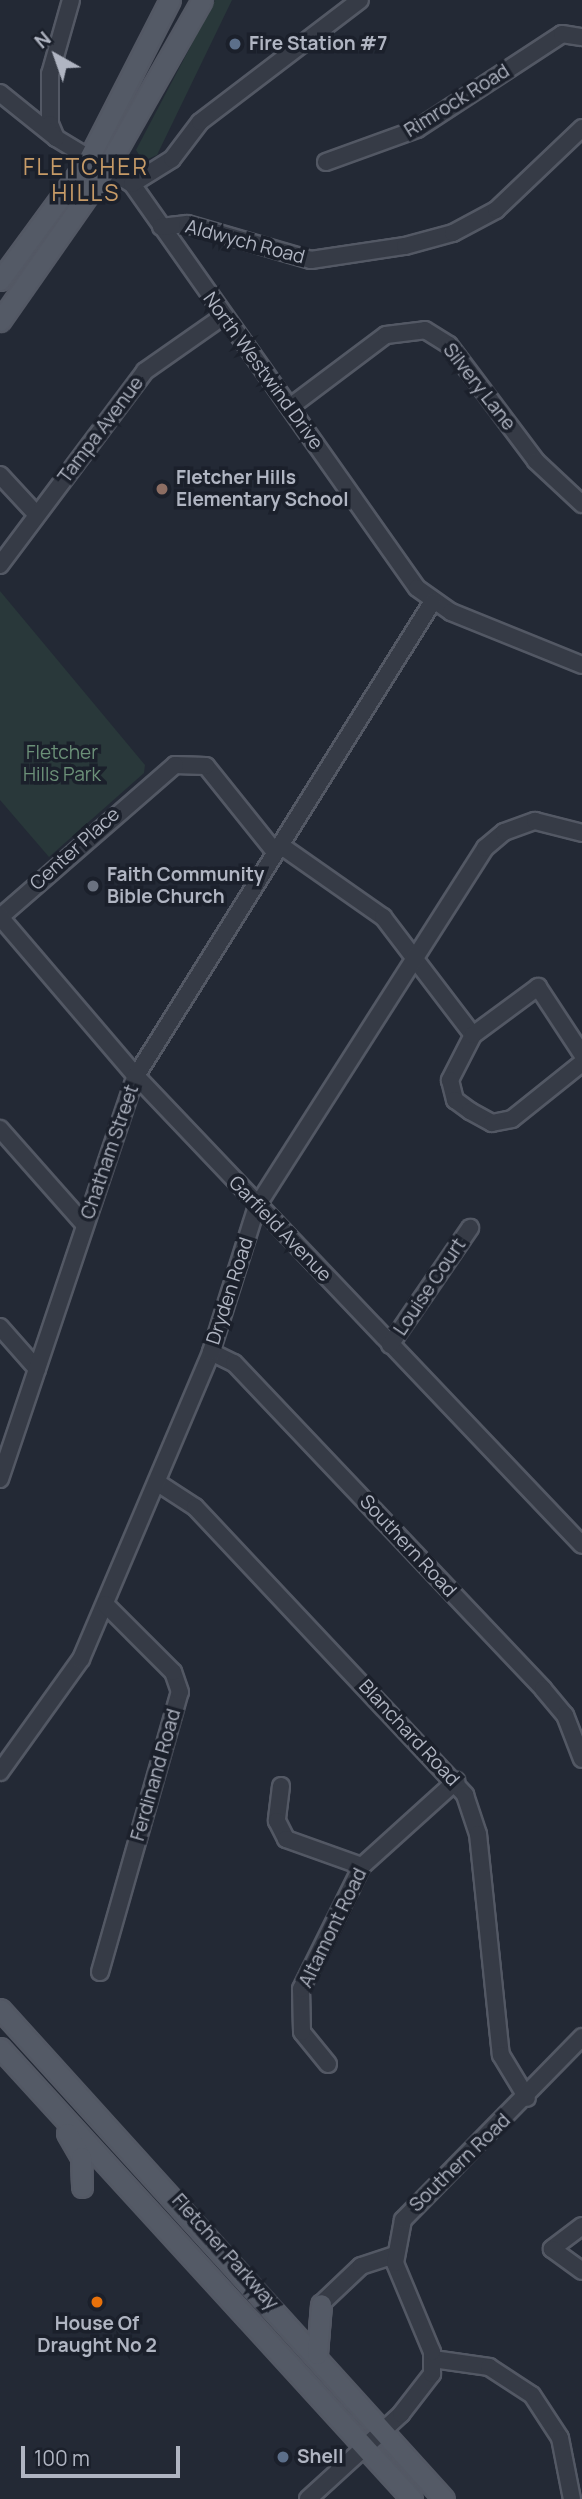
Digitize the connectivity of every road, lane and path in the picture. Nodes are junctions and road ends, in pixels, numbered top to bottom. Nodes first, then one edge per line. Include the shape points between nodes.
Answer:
1 (71, 0) edge
2 (170, 0) edge
3 (202, 0) edge
4 (360, 0) edge
5 (582, 37) edge
6 (0, 93) edge
7 (582, 128) edge
8 (56, 138) junction
9 (88, 160) junction
10 (326, 162) dead end
11 (106, 169) junction
12 (132, 184) junction
13 (161, 227) junction
14 (0, 280) edge
15 (222, 317) junction
16 (0, 321) edge
17 (290, 407) junction
18 (0, 475) edge
19 (582, 504) edge
20 (37, 515) junction
21 (0, 565) edge
22 (433, 601) junction
23 (582, 665) edge
24 (582, 833) edge
25 (278, 849) junction
26 (0, 917) edge
27 (414, 961) junction
28 (473, 1035) junction
29 (582, 1054) edge
30 (582, 1063) edge
31 (136, 1076) junction
32 (0, 1129) edge
33 (257, 1206) junction
34 (85, 1224) junction
35 (470, 1228) dead end
36 (0, 1327) edge
37 (390, 1345) junction
38 (211, 1352) junction
39 (37, 1369) junction
40 (0, 1479) edge
41 (158, 1483) junction
42 (582, 1545) edge
43 (105, 1604) junction
44 (582, 1759) edge
45 (0, 1772) edge
46 (456, 1781) junction
47 (281, 1786) dead end
48 (362, 1866) junction
49 (100, 1972) dead end
50 (0, 2009) edge
51 (582, 2036) edge
52 (0, 2048) edge
53 (328, 2064) dead end
54 (527, 2098) junction
55 (52, 2105) junction
56 (82, 2187) dead end
57 (582, 2227) edge
58 (394, 2255) junction
59 (582, 2271) edge
60 (321, 2304) junction
61 (276, 2307) junction
62 (317, 2354) junction
63 (433, 2359) junction
64 (384, 2430) junction
65 (366, 2447) junction
66 (308, 2499) edge
67 (412, 2499) edge
68 (444, 2499) edge
69 (572, 2499) edge

1 - 8 street via 50,74 50,124
2 - 9 main road
3 - 11 main road
4 - 12 street via 200,122 172,159
5 - 10 street, Rimrock Road via 562,33 417,129
6 - 8 street, North Westwind Drive
7 - 13 street, Aldwych Road via 496,210 453,233 405,246 311,260 187,224
8 - 9 street, North Westwind Drive
9 - 11 street, North Westwind Drive
9 - 14 main road
11 - 12 street, North Westwind Drive
11 - 16 main road
12 - 13 street, North Westwind Drive
13 - 15 street, North Westwind Drive
15 - 17 street, North Westwind Drive
15 - 20 street, Tampa Avenue via 145,371
17 - 19 street, Silvery Lane via 386,335 425,330 449,345 536,461
17 - 22 street, North Westwind Drive
18 - 20 street
20 - 21 street, Tampa Avenue
22 - 23 street
22 - 25 street, Chatham Street
24 - 27 street, Dryden Road via 545,821 497,836
25 - 26 street, Center Place via 206,766 175,765 150,782
25 - 27 street, Center Place via 374,908
25 - 31 street, Chatham Street
26 - 31 street, Garfield Avenue
27 - 28 street, Center Place
27 - 33 street, Dryden Road
28 - 29 street via 538,987
28 - 30 street via 450,1080 455,1100 492,1123 512,1119
31 - 33 street, Garfield Avenue
31 - 34 street, Chatham Street
32 - 34 street
33 - 37 street, Garfield Avenue
33 - 38 street, Dryden Road
34 - 39 street, Chatham Street
35 - 37 street, Louise Court
36 - 39 street
37 - 42 street, Garfield Avenue
38 - 41 street, Dryden Road
38 - 44 street, Southern Road via 234,1363 543,1689 565,1716
39 - 40 street, Chatham Street
41 - 43 street, Dryden Road
41 - 46 street, Blanchard Road via 195,1507
43 - 45 street, Dryden Road via 69,1680
43 - 49 street, Ferdinand Road via 173,1672 180,1692
46 - 48 street, Altamont Road
46 - 54 street, Blanchard Road via 478,1834 501,2054
47 - 48 street via 277,1821 286,1839
48 - 53 street, Altamont Road via 299,1998 302,2032
50 - 61 main road, Fletcher Parkway
51 - 54 street, Southern Road
52 - 55 main road, Fletcher Parkway
54 - 58 street, Southern Road via 409,2213
55 - 56 main road via 81,2157
55 - 65 main road, Fletcher Parkway
57 - 59 street via 552,2249
58 - 60 street via 361,2266
58 - 63 street
60 - 61 main road
60 - 62 main road
61 - 62 main road, Fletcher Parkway
62 - 64 main road, Fletcher Parkway
63 - 64 street via 426,2388
63 - 69 street via 489,2367 532,2395 560,2438
64 - 65 street
64 - 68 main road, Fletcher Parkway
65 - 66 street
65 - 67 main road, Fletcher Parkway

